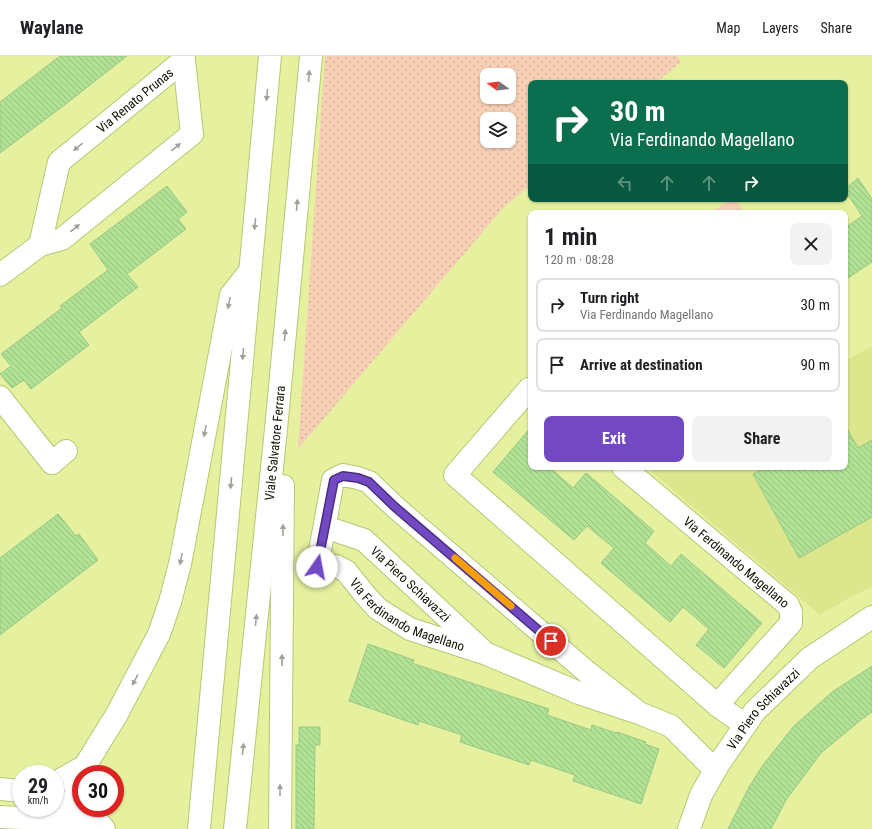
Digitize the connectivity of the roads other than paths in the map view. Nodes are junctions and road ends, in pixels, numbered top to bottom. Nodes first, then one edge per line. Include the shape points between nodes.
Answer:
1 (270, 56) edge
2 (311, 56) edge
3 (40, 245) junction
4 (250, 272) junction
5 (0, 275) edge
6 (528, 390) edge
7 (0, 397) edge
8 (276, 429) junction
9 (66, 451) dead end
10 (627, 470) edge
11 (325, 527) junction
12 (872, 617) edge
13 (486, 654) junction
14 (717, 705) junction
15 (639, 713) junction
16 (745, 725) junction
17 (87, 765) edge
18 (715, 770) junction
19 (0, 790) edge
20 (12, 791) edge
21 (64, 803) edge
22 (0, 817) edge
23 (81, 822) edge
24 (104, 829) edge
25 (199, 829) edge
26 (235, 829) edge
27 (280, 829) edge
28 (689, 829) edge

1 -> 4 main road
8 -> 2 main road, Viale Salvatore Ferrara
3 -> 3 main road, Via Renato Prunas via 62,239 192,134 184,60 59,162
3 - 5 main road, Via Renato Prunas
4 -> 17 main road via 231,295 180,564 170,602 159,634
4 -> 25 main road
6 - 14 main road via 455,475
7 - 9 main road via 52,463
26 -> 8 main road, Viale Salvatore Ferrara
27 -> 8 main road via 283,451
10 - 14 main road, Via Ferdinando Magellano via 788,605 792,612 791,622
11 - 13 main road, Via Piero Schiavazzi via 364,540
11 - 13 main road, Via Ferdinando Magellano via 317,567 336,566 346,571 378,608 410,629
11 - 15 main road, Via Ferdinando Magellano via 334,480 343,476 369,482 587,672
12 - 16 main road, Via Piero Schiavazzi via 810,658 755,711
13 - 15 main road, Via Ferdinando Magellano via 579,693
14 - 16 main road
15 - 18 main road, Via Ferdinando Magellano via 671,726
16 - 18 main road, Via Piero Schiavazzi
18 - 28 main road, Via Piero Schiavazzi via 701,795
19 - 20 main road
21 - 23 main road via 73,806
22 - 23 main road
23 - 24 main road via 99,823

